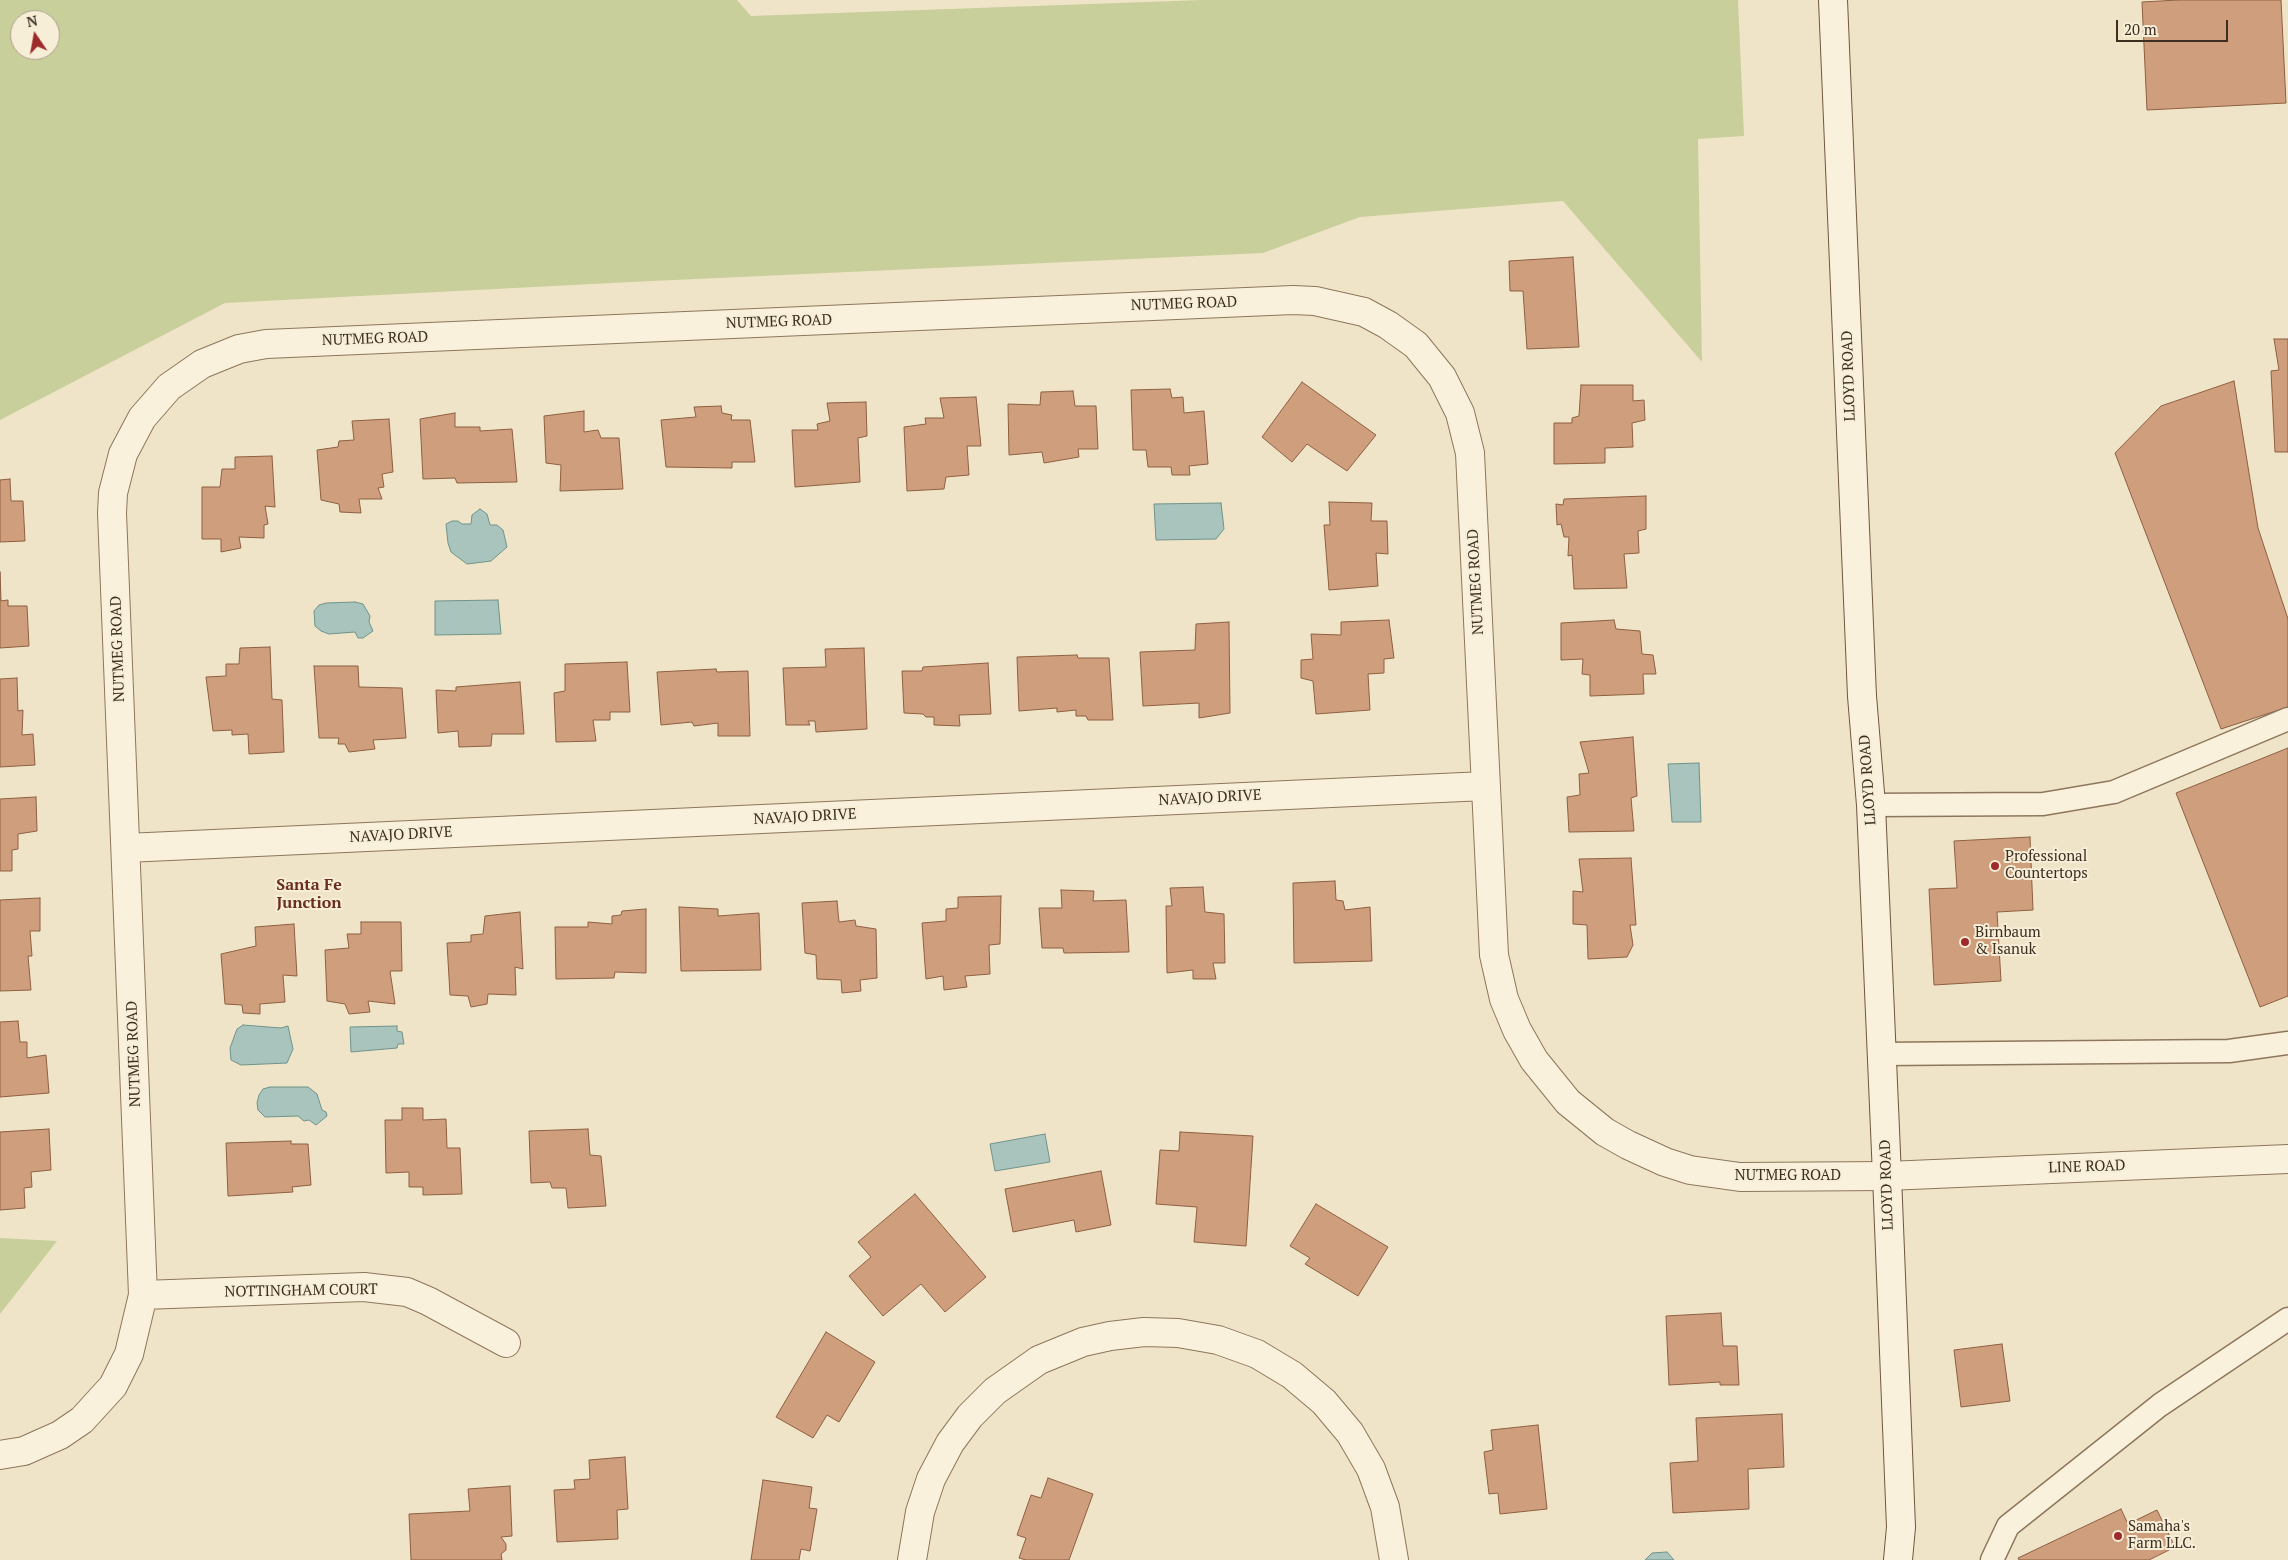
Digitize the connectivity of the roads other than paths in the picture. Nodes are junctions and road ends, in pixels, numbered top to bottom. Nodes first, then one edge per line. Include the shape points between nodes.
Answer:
1 (1833, 7) edge
2 (2288, 719) edge
3 (1485, 786) junction
4 (1871, 805) junction
5 (126, 848) junction
6 (2288, 1043) edge
7 (1881, 1054) junction
8 (2288, 1159) edge
9 (1887, 1176) junction
10 (143, 1295) junction
11 (2288, 1319) edge
12 (506, 1343) dead end
13 (0, 1456) edge
14 (912, 1560) edge
15 (1394, 1560) edge
16 (1898, 1560) edge
17 (1992, 1560) edge

1 - 4 street, LLOYD ROAD via 1862,696
2 - 4 lane via 2114,792 2043,804
3 - 5 street, NAVAJO DRIVE
3 - 5 street, NUTMEG ROAD via 1470,453 1460,413 1442,377 1416,345 1364,312 1315,301 1293,300 266,344 240,349 202,364 169,387 142,418 123,454 113,493 112,513
3 - 9 street, NUTMEG ROAD via 1494,955 1504,999 1534,1060 1568,1102 1605,1132 1628,1145 1690,1170 1740,1177
4 - 7 street, LLOYD ROAD
5 - 10 street, NUTMEG ROAD
6 - 7 lane via 2229,1051
7 - 9 street, LLOYD ROAD
8 - 9 street, LINE ROAD
9 - 16 street, LLOYD ROAD via 1901,1527
10 - 12 street, NOTTINGHAM COURT via 373,1288 407,1292
10 - 13 street, NUTMEG ROAD via 130,1354 113,1386 82,1420 60,1436 24,1451
11 - 17 lane via 2160,1405 2008,1526
14 - 15 street via 920,1512 931,1479 950,1443 988,1398 1039,1360 1083,1342 1144,1332 1178,1333 1218,1340 1257,1354 1292,1375 1324,1402 1350,1433 1371,1469 1386,1507

